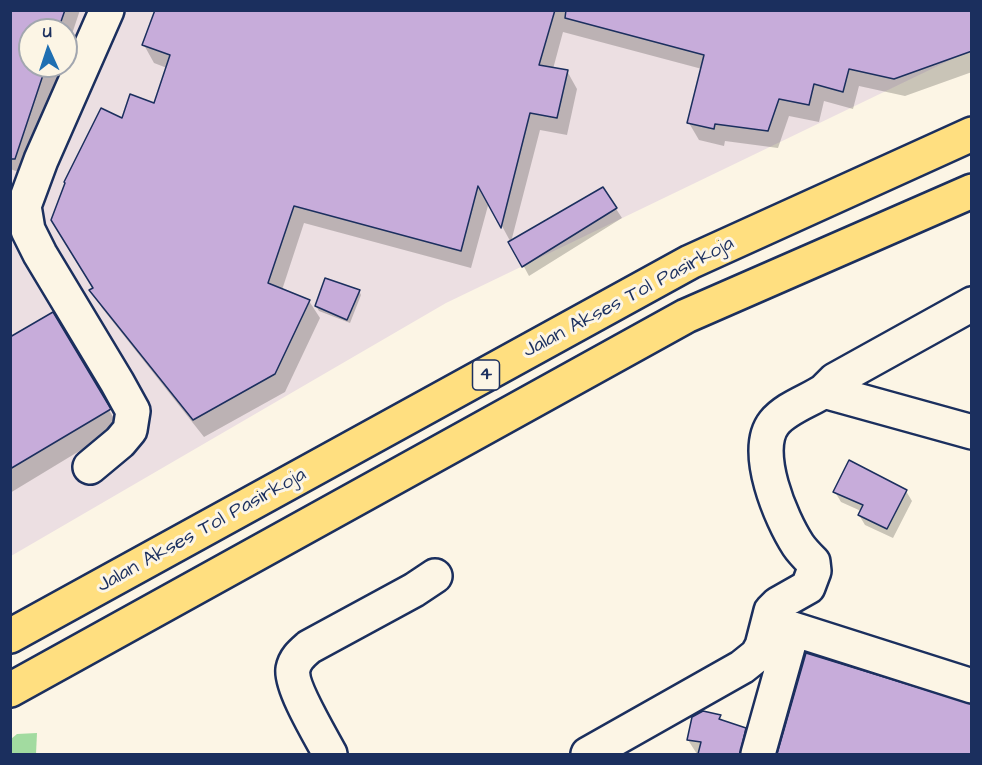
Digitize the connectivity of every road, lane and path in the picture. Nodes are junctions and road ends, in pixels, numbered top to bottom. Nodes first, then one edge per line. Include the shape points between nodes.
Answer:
1 (107, 10) edge
2 (972, 134) edge
3 (972, 190) edge
4 (972, 304) edge
5 (824, 391) junction
6 (972, 432) edge
7 (90, 467) dead end
8 (435, 576) dead end
9 (10, 636) edge
10 (972, 686) edge
11 (10, 690) edge
12 (330, 754) edge
13 (588, 754) edge
14 (758, 754) edge

1 - 7 street via 24,206 28,231 40,254 133,411 130,430
2 - 9 highway, Jalan Akses Tol Pasirkoja / 4 via 690,262
3 - 11 highway, 4 via 686,316
4 - 5 street via 835,380
5 - 6 street
5 - 13 street via 774,422 766,445 767,466 785,521 799,547 813,562 808,587 771,611 757,655 742,667
8 - 12 street via 297,657 294,686
10 - 14 street via 793,629

